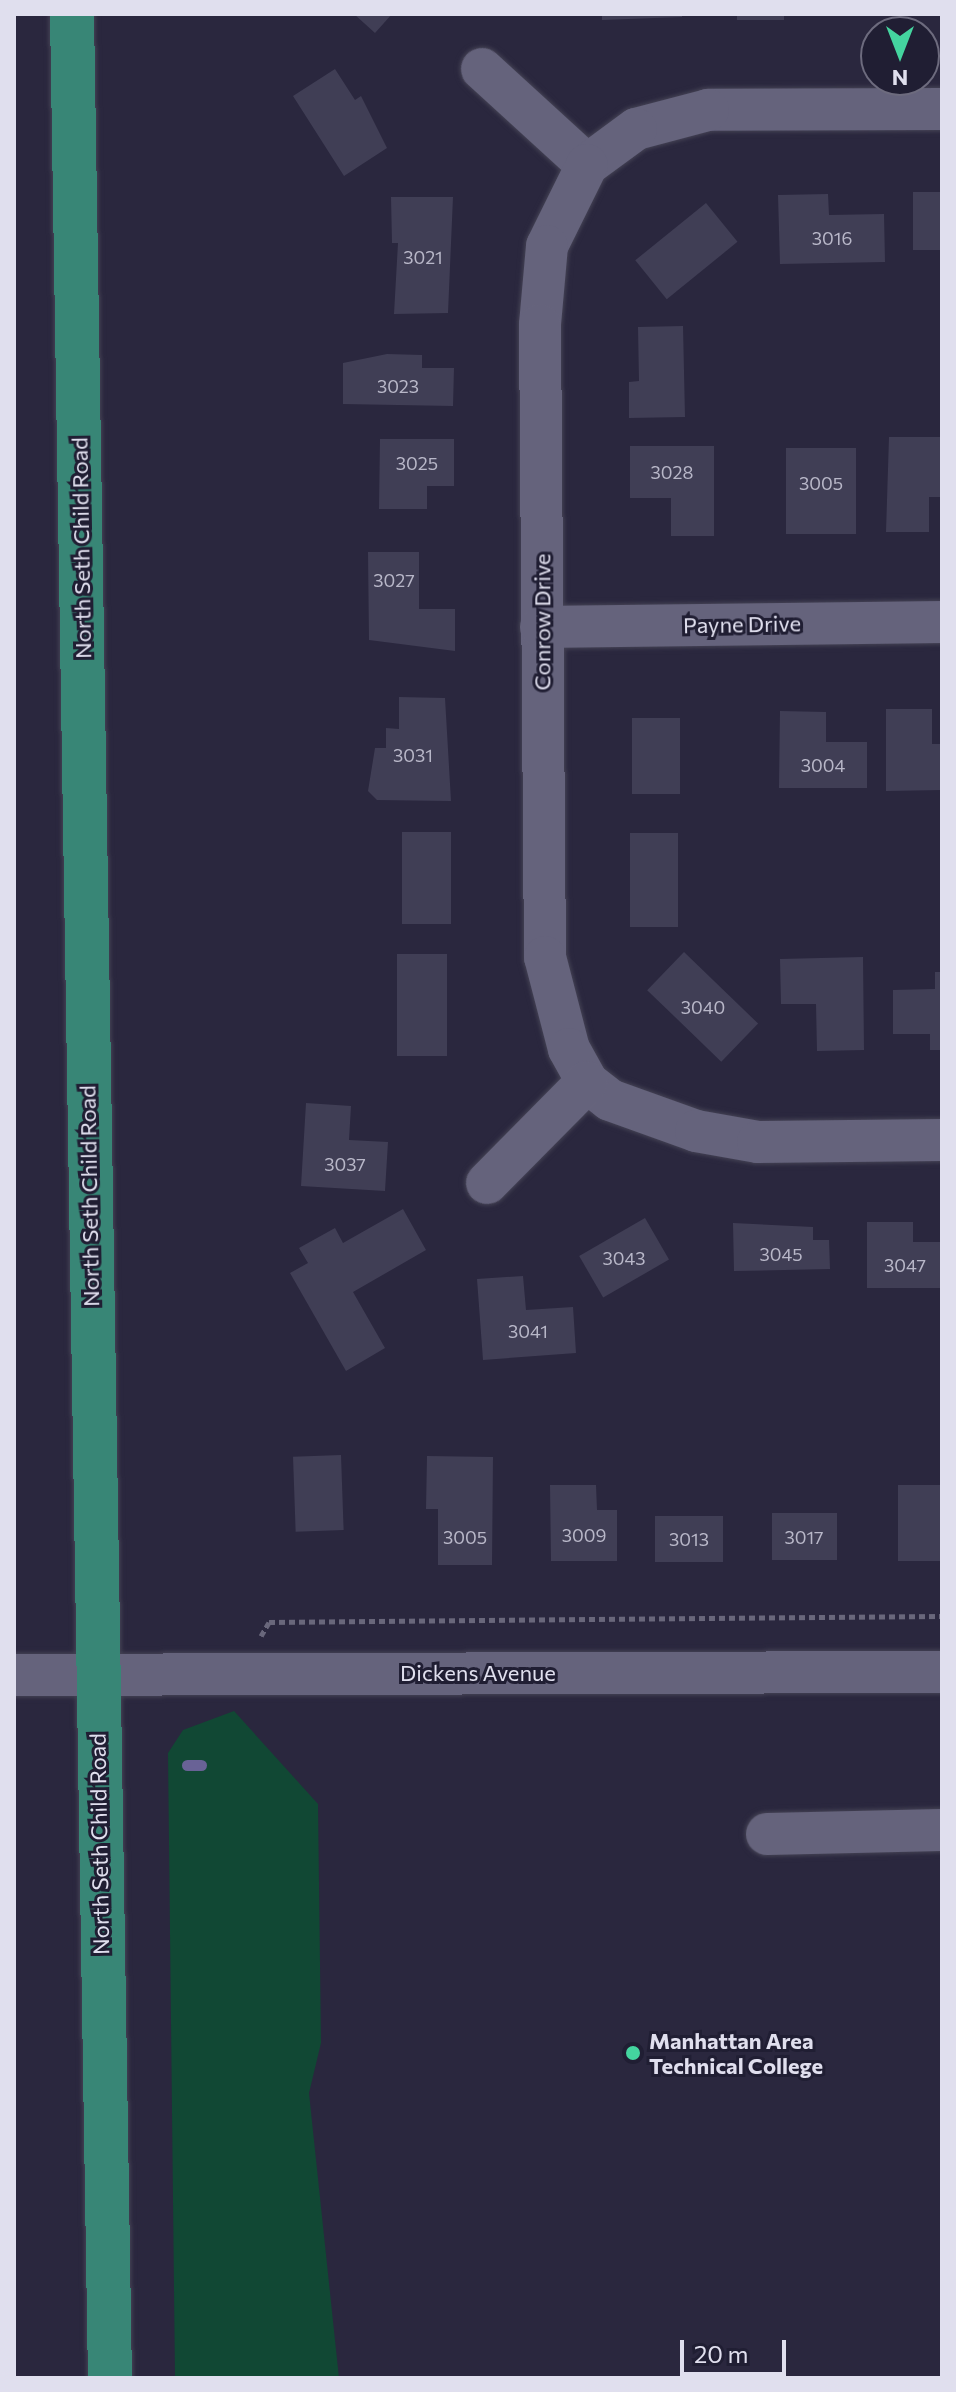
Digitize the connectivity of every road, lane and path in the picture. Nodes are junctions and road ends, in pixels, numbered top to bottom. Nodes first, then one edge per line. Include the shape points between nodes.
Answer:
1 (72, 14) edge
2 (482, 69) dead end
3 (942, 109) edge
4 (587, 165) junction
5 (942, 622) edge
6 (541, 627) junction
7 (587, 1082) junction
8 (942, 1140) edge
9 (487, 1183) dead end
10 (942, 1616) edge
11 (261, 1653) dead end
12 (942, 1672) edge
13 (95, 1674) junction
14 (14, 1675) edge
15 (942, 1830) edge
16 (767, 1834) dead end
17 (110, 2378) edge

1 - 13 main road, North Seth Child Road
2 - 4 street
3 - 4 street via 670,114
4 - 6 street, Conrow Drive via 547,246
5 - 6 street, Payne Drive
6 - 7 street, Conrow Drive via 545,957 569,1049
7 - 8 street, Conrow Drive via 610,1100 696,1131 758,1142
7 - 9 street
10 - 11 path via 269,1622 260,1631
12 - 13 street, Dickens Avenue
13 - 14 street, Dickens Avenue
13 - 17 main road, North Seth Child Road
15 - 16 street

